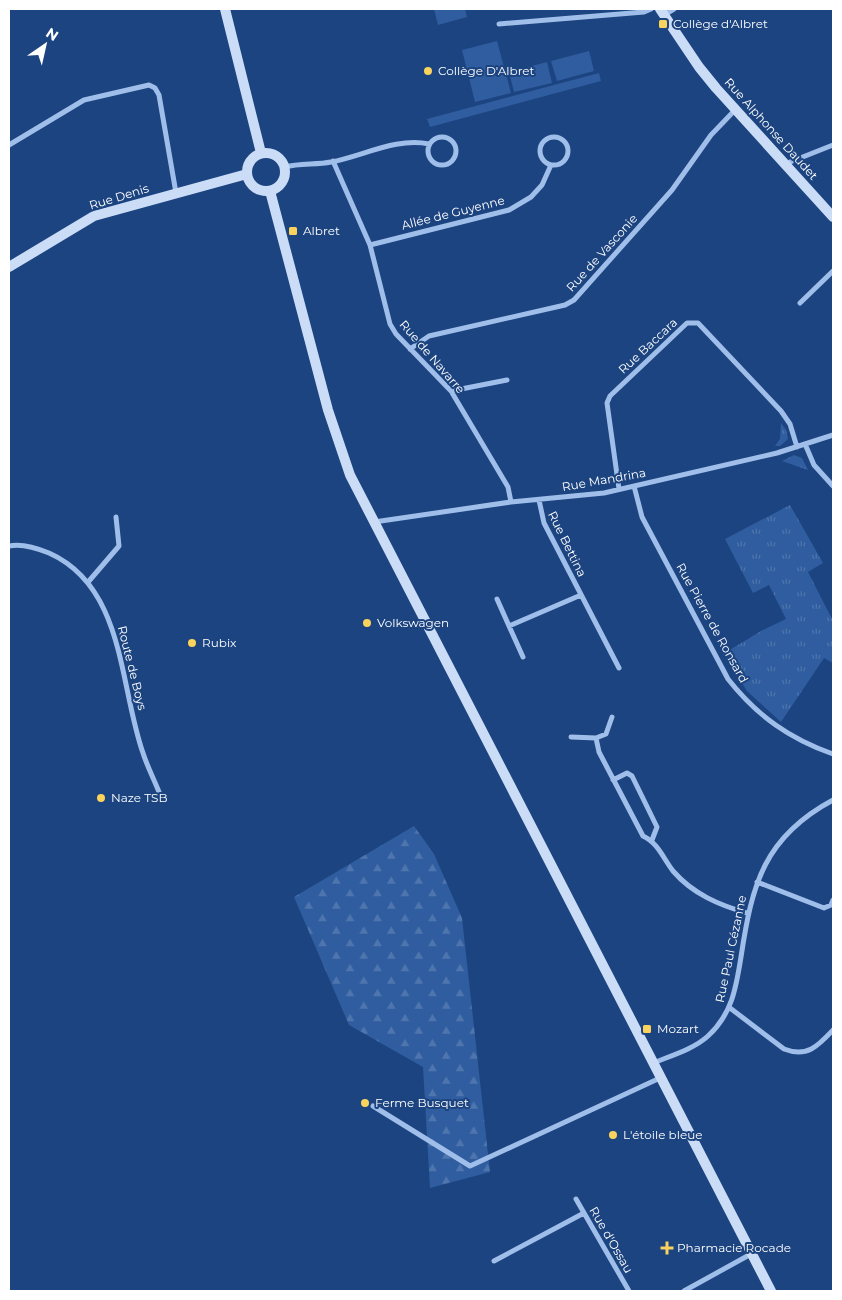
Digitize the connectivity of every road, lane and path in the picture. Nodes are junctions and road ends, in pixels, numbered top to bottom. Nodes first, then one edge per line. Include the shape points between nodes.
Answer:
1 (225, 9) edge
2 (652, 9) edge
3 (674, 9) edge
4 (662, 12) edge
5 (499, 24) dead end
6 (735, 110) junction
7 (429, 144) junction
8 (9, 145) edge
9 (833, 145) edge
10 (261, 153) junction
11 (333, 161) junction
12 (785, 164) junction
13 (551, 165) junction
14 (285, 167) junction
15 (247, 174) junction
16 (270, 191) junction
17 (176, 193) junction
18 (833, 217) edge
19 (370, 246) junction
20 (9, 267) edge
21 (833, 271) edge
22 (800, 303) dead end
23 (410, 348) junction
24 (507, 380) dead end
25 (451, 391) junction
26 (833, 435) edge
27 (805, 444) junction
28 (797, 447) junction
29 (634, 486) junction
30 (833, 486) edge
31 (619, 489) junction
32 (539, 500) junction
33 (511, 502) junction
34 (116, 517) dead end
35 (374, 522) junction
36 (9, 546) edge
37 (89, 581) junction
38 (581, 595) junction
39 (497, 599) dead end
40 (510, 626) junction
41 (523, 656) dead end
42 (619, 668) dead end
43 (612, 717) dead end
44 (570, 737) dead end
45 (596, 738) junction
46 (833, 754) edge
47 (613, 780) junction
48 (159, 792) dead end
49 (833, 800) edge
50 (652, 840) junction
51 (757, 882) junction
52 (833, 900) edge
53 (747, 913) junction
54 (730, 1008) junction
55 (833, 1030) edge
56 (653, 1063) junction
57 (660, 1078) junction
58 (373, 1106) dead end
59 (576, 1198) dead end
60 (584, 1213) junction
61 (751, 1254) junction
62 (494, 1261) dead end
63 (629, 1291) edge
64 (684, 1291) edge
65 (771, 1291) edge

1 - 10 main road
2 - 5 street
3 - 4 street
4 - 6 main road, Rue Alphonse Daudet
6 - 12 main road, Rue Alphonse Daudet
6 - 23 street, Rue de Vasconie via 711,135 672,190 574,300 565,305 429,336
7 - 7 street via 443,136 450,139 456,145 453,160 446,164 431,160
7 - 11 street via 404,142
8 - 17 street via 84,100 149,85 160,95
9 - 12 street
10 - 14 main road via 276,155
10 - 15 main road via 250,161
11 - 14 street
11 - 19 street, Rue de Navarre
12 - 18 main road, Rue Alphonse Daudet
13 - 13 street, Allée de Guyenne via 540,155 540,148 543,141 557,136 568,146 568,154 558,164
13 - 19 street, Allée de Guyenne via 542,185 531,197 509,210
14 - 16 main road via 283,182
15 - 16 main road via 255,187
15 - 17 main road, Rue Denis
16 - 35 main road via 340,449
17 - 20 main road, Rue Denis via 94,216
19 - 23 street, Rue de Navarre via 390,324
21 - 22 street
23 - 25 street, Rue de Navarre
24 - 25 street
25 - 33 street, Rue de Navarre via 508,488
26 - 27 street, Rue Mandrina
27 - 28 street, Rue Mandrina
27 - 30 street via 814,465
28 - 29 street, Rue Mandrina
28 - 31 street, Rue Baccara via 790,424 781,411 698,323 687,323 610,396 607,403
29 - 31 street, Rue Mandrina
29 - 46 street, Rue Pierre de Ronsard via 642,517 728,679 763,718 807,745
31 - 32 street, Rue Mandrina
32 - 33 street, Rue Mandrina
32 - 38 street, Rue Bettina via 544,523
33 - 35 street, Rue Mandrina
34 - 37 street via 119,546
35 - 56 main road
36 - 37 street, Route de Boys via 36,548 53,555
37 - 48 street, Route de Boys via 112,625 142,753
38 - 40 street, Rue Bettina
38 - 42 street, Rue Bettina
39 - 40 street
40 - 41 street
43 - 45 street via 606,734
44 - 45 street
45 - 47 street
47 - 50 street via 643,836
47 - 50 street via 627,773 632,776 657,827
49 - 51 street, Rue Paul Cézanne via 801,820 782,839
50 - 53 street via 674,872 687,884 706,898
51 - 52 street via 824,908
51 - 53 street, Rue Paul Cézanne
53 - 54 street, Rue Paul Cézanne
54 - 55 street via 793,1053 815,1049
54 - 56 street, Rue Paul Cézanne via 706,1038
56 - 57 main road
57 - 58 street via 470,1166
57 - 61 main road
59 - 60 street, Rue d'Ossau
60 - 62 street
60 - 63 street, Rue d'Ossau
61 - 64 street
61 - 65 main road

